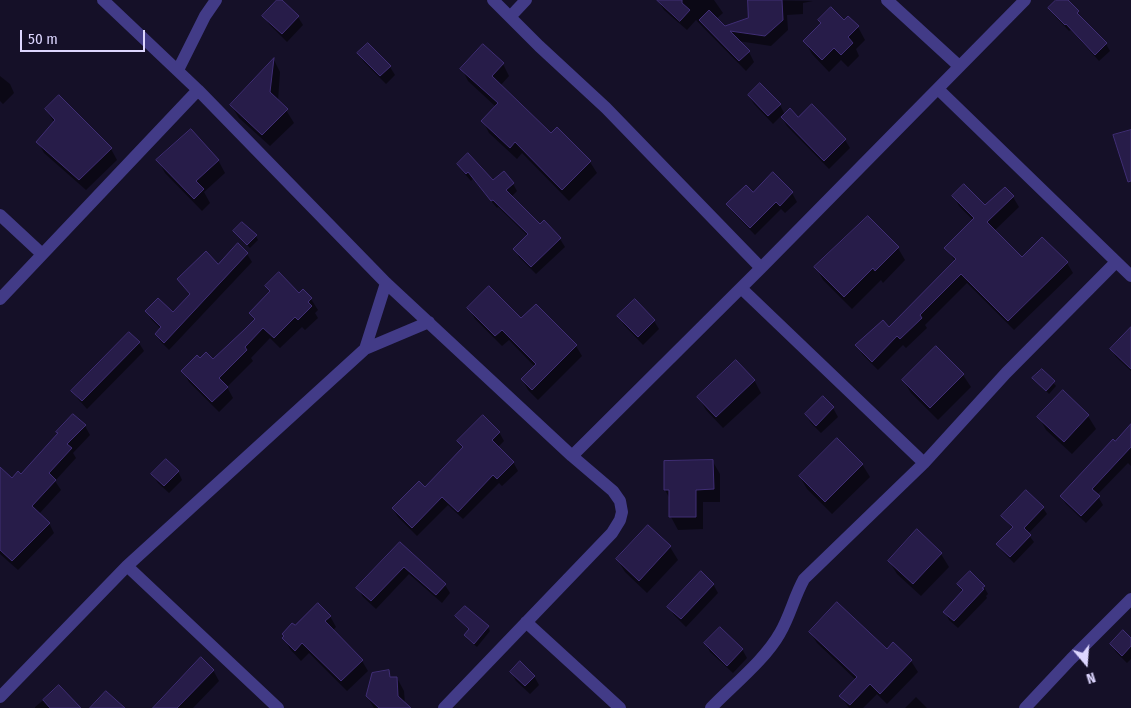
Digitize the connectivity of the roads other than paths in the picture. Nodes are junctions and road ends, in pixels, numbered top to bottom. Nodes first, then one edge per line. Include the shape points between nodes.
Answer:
1 (103, 0) edge
2 (216, 0) edge
3 (493, 0) edge
4 (526, 0) edge
5 (887, 0) edge
6 (1025, 0) edge
7 (510, 17) junction
8 (959, 66) junction
9 (178, 70) junction
10 (938, 89) junction
11 (198, 90) junction
12 (0, 214) edge
13 (42, 254) junction
14 (1116, 262) junction
15 (761, 268) junction
16 (1131, 276) edge
17 (386, 283) junction
18 (741, 288) junction
19 (0, 299) edge
20 (429, 322) junction
21 (364, 349) junction
22 (572, 456) junction
23 (924, 463) junction
24 (127, 566) junction
25 (1131, 600) edge
26 (526, 622) junction
27 (0, 698) edge
28 (278, 708) edge
29 (444, 708) edge
30 (620, 708) edge
31 (711, 708) edge
32 (1025, 708) edge

1 - 9 street
2 - 9 street
3 - 7 street
4 - 7 street
5 - 8 street
6 - 8 street
7 - 15 street via 606,108
8 - 10 street
9 - 11 street
10 - 14 street
10 - 15 street
11 - 13 street
11 - 17 street
12 - 13 street
13 - 19 street
14 - 16 street
14 - 23 street
15 - 18 street
17 - 20 street
17 - 21 street
18 - 22 street
18 - 23 street
20 - 21 street
20 - 22 street
21 - 24 street
22 - 26 street via 613,491 620,501 620,520 612,533
23 - 31 street via 804,580 772,646
24 - 27 street
24 - 28 street
25 - 32 street
26 - 29 street
26 - 30 street

